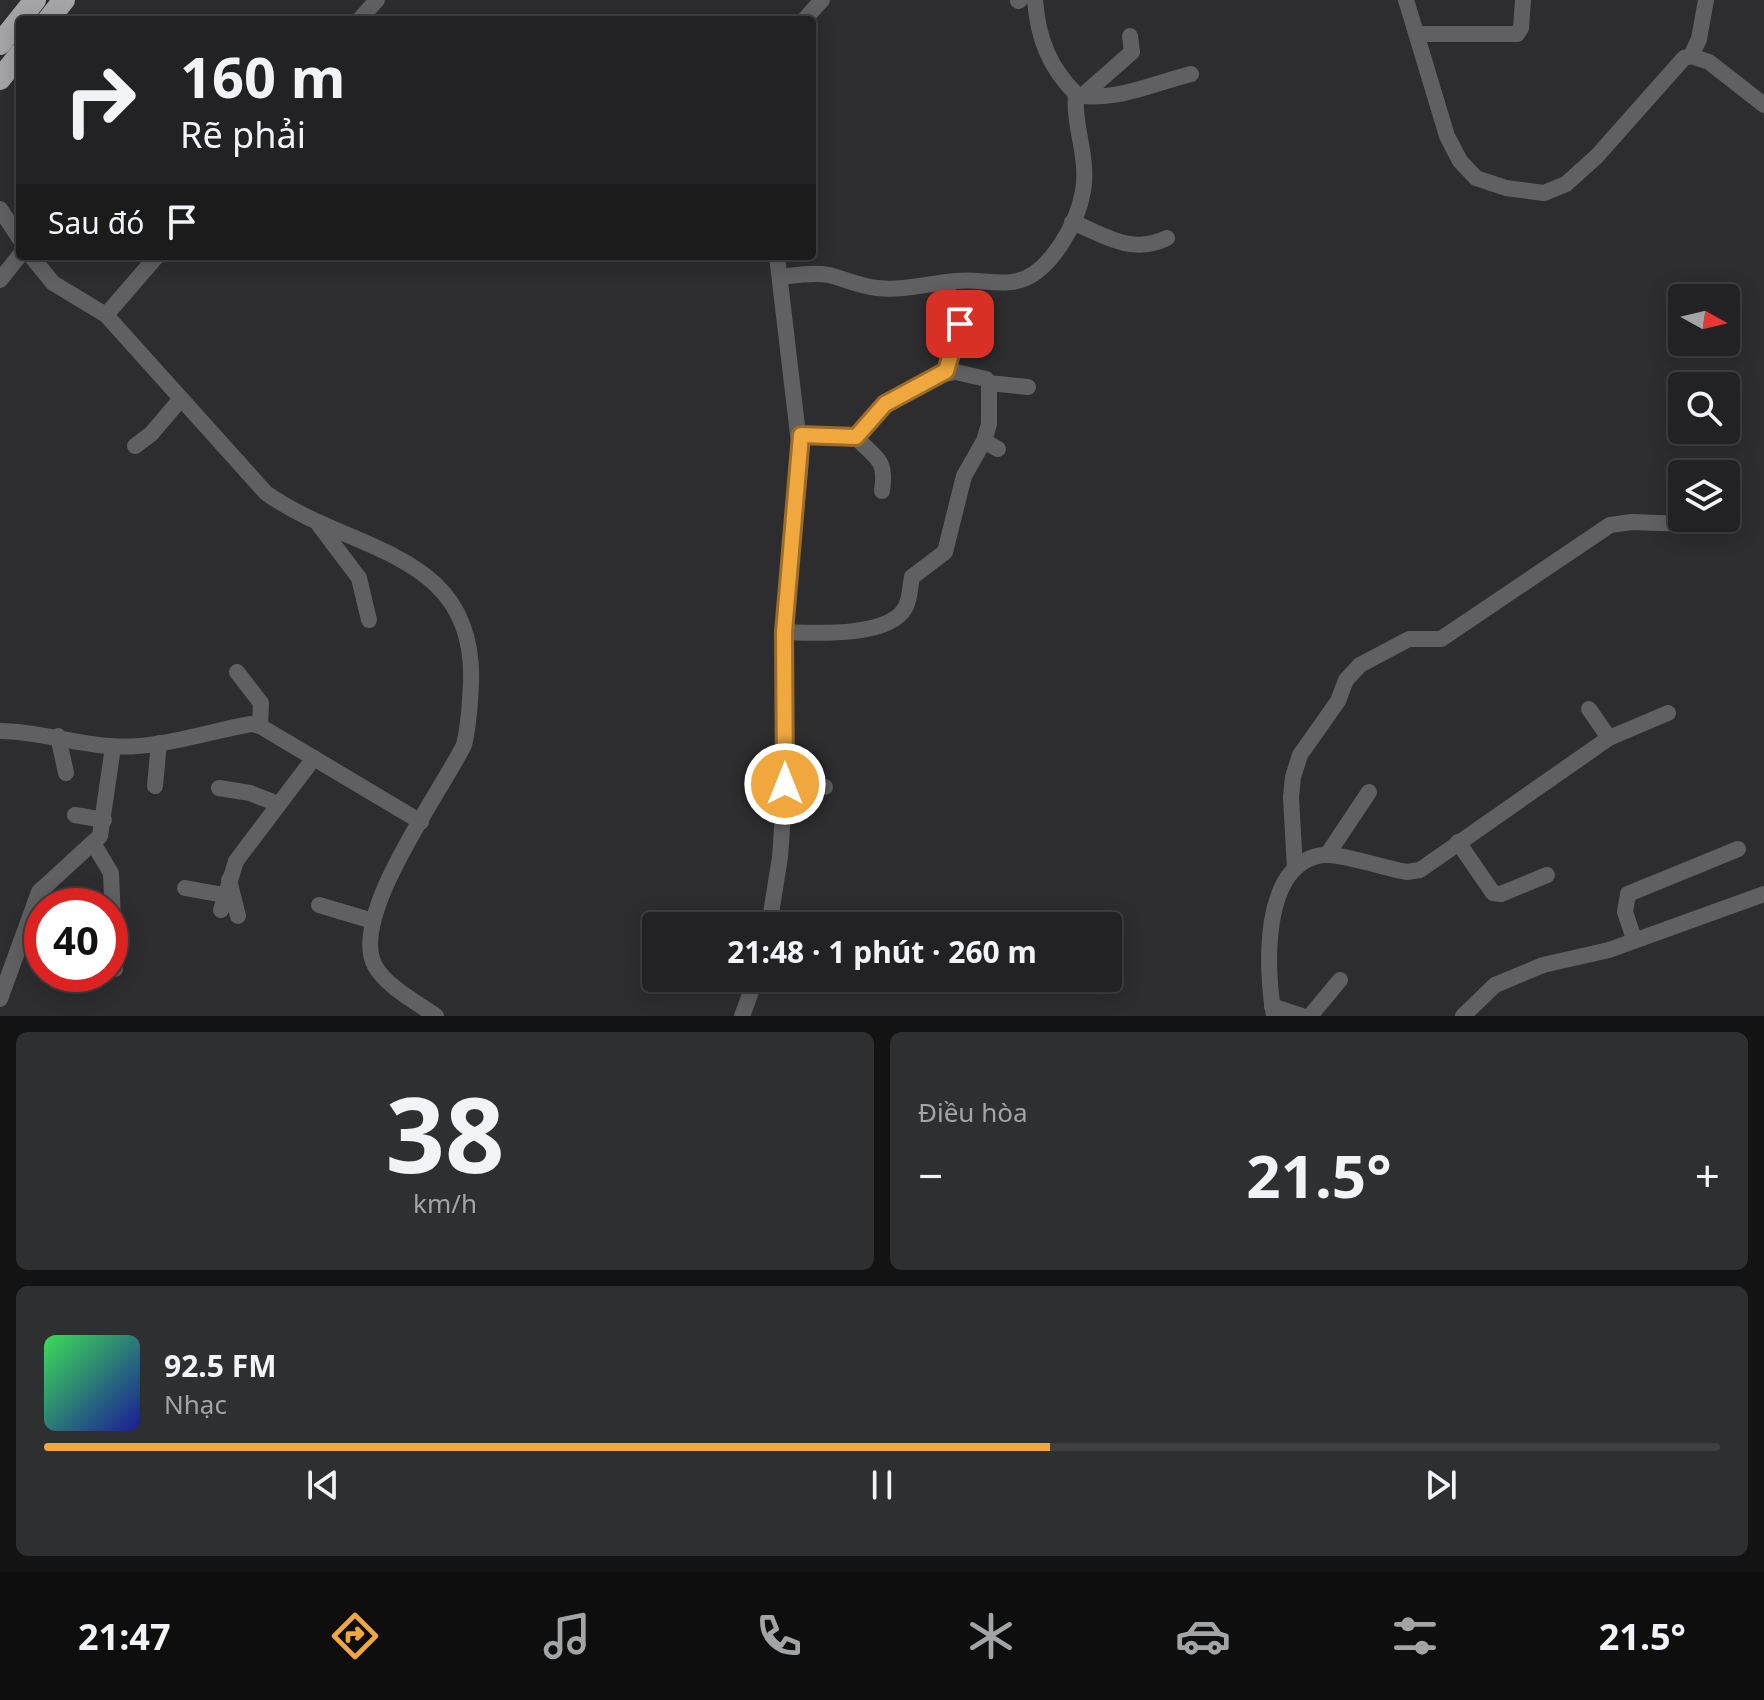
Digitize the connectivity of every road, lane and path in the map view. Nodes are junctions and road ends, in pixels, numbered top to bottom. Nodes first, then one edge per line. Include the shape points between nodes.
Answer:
1 (35, 0) edge
2 (64, 0) edge
3 (377, 0) edge
4 (1035, 0) edge
5 (1406, 0) edge
6 (1523, 0) edge
7 (1706, 0) edge
8 (22, 16) edge
9 (51, 16) edge
10 (363, 16) edge
11 (16, 24) edge
12 (1417, 34) junction
13 (1130, 36) dead end
14 (0, 44) edge
15 (1691, 56) junction
16 (16, 59) edge
17 (1191, 74) dead end
18 (0, 79) edge
19 (1079, 95) junction
20 (1764, 105) edge
21 (0, 209) edge
22 (1072, 222) junction
23 (16, 233) edge
24 (1167, 238) dead end
25 (16, 260) edge
26 (34, 260) edge
27 (154, 260) edge
28 (778, 260) edge
29 (780, 277) junction
30 (0, 280) edge
31 (945, 283) junction
32 (106, 315) junction
33 (946, 371) junction
34 (989, 383) junction
35 (1028, 387) dead end
36 (180, 400) junction
37 (801, 435) junction
38 (856, 437) junction
39 (135, 446) dead end
40 (882, 491) dead end
41 (315, 521) junction
42 (1668, 523) edge
43 (369, 620) dead end
44 (784, 632) junction
45 (237, 672) dead end
46 (1589, 709) dead end
47 (1668, 713) dead end
48 (260, 726) junction
49 (1, 735) edge
50 (58, 736) junction
51 (1609, 738) junction
52 (159, 743) junction
53 (113, 747) junction
54 (314, 758) junction
55 (66, 773) dead end
56 (785, 784) junction
57 (155, 786) dead end
58 (825, 787) dead end
59 (219, 788) dead end
60 (1369, 792) dead end
61 (278, 804) junction
62 (75, 815) dead end
63 (104, 820) junction
64 (421, 822) junction
65 (1458, 842) junction
66 (93, 843) junction
67 (1330, 849) junction
68 (1738, 849) dead end
69 (1295, 869) junction
70 (1547, 875) dead end
71 (112, 888) edge
72 (185, 888) dead end
73 (1764, 894) edge
74 (224, 895) junction
75 (319, 905) dead end
76 (771, 912) edge
77 (238, 916) dead end
78 (373, 921) junction
79 (1634, 939) junction
80 (1340, 980) dead end
81 (751, 992) edge
82 (0, 999) edge
83 (1273, 1011) edge
84 (436, 1016) edge
85 (742, 1016) edge
86 (1302, 1016) edge
87 (1310, 1016) edge
88 (1463, 1016) edge

1 - 8 highway
2 - 9 highway
3 - 10 street
4 - 19 street via 1039,36 1053,66
5 - 12 street
6 - 12 street via 1517,34
7 - 15 street
11 - 14 highway
12 - 15 street via 1447,136 1460,161 1476,178 1493,185 1544,193 1566,184 1597,156
13 - 19 street via 1132,52
15 - 20 street via 1709,62
16 - 18 highway
17 - 19 street via 1117,92
19 - 22 street via 1075,109 1085,159 1084,189
21 - 23 street
22 - 24 street via 1132,247
22 - 31 street via 1037,274 998,284
25 - 30 street
26 - 32 street via 53,283
27 - 32 street
28 - 29 street
29 - 31 street via 828,275 895,289
29 - 37 street
31 - 33 street via 960,324
32 - 36 street
33 - 34 street
33 - 38 street via 885,404
34 - 35 street
34 - 44 street via 991,445 964,476 945,552 912,577 906,608 843,635
36 - 39 street
36 - 41 street via 266,493
37 - 38 street
37 - 44 street
38 - 40 street via 881,461
41 - 43 street via 359,578
41 - 64 street via 439,584 466,627 472,664 469,727 456,763
42 - 69 street via 1610,525 1441,639 1409,639 1360,665 1300,755 1291,797
44 - 56 street
45 - 48 street via 261,703
46 - 51 street
47 - 51 street
48 - 52 street
48 - 54 street
49 - 50 street
50 - 53 street
50 - 55 street
51 - 65 street
52 - 53 street
52 - 57 street
53 - 63 street
54 - 61 street
54 - 64 street
56 - 58 street
56 - 76 street
59 - 61 street
60 - 67 street
61 - 74 street via 236,861
62 - 63 street
63 - 66 street
64 - 78 street via 394,868
65 - 67 street via 1414,872
65 - 70 street via 1493,893
66 - 71 street via 111,873
66 - 82 street via 39,892
67 - 69 street
68 - 79 street via 1628,894 1625,912
69 - 83 street via 1275,900 1268,981
72 - 74 street
73 - 79 street
74 - 77 street
75 - 78 street
78 - 84 street via 369,945 374,964 384,978
79 - 88 street via 1495,985
80 - 87 street
81 - 85 street
83 - 86 street

